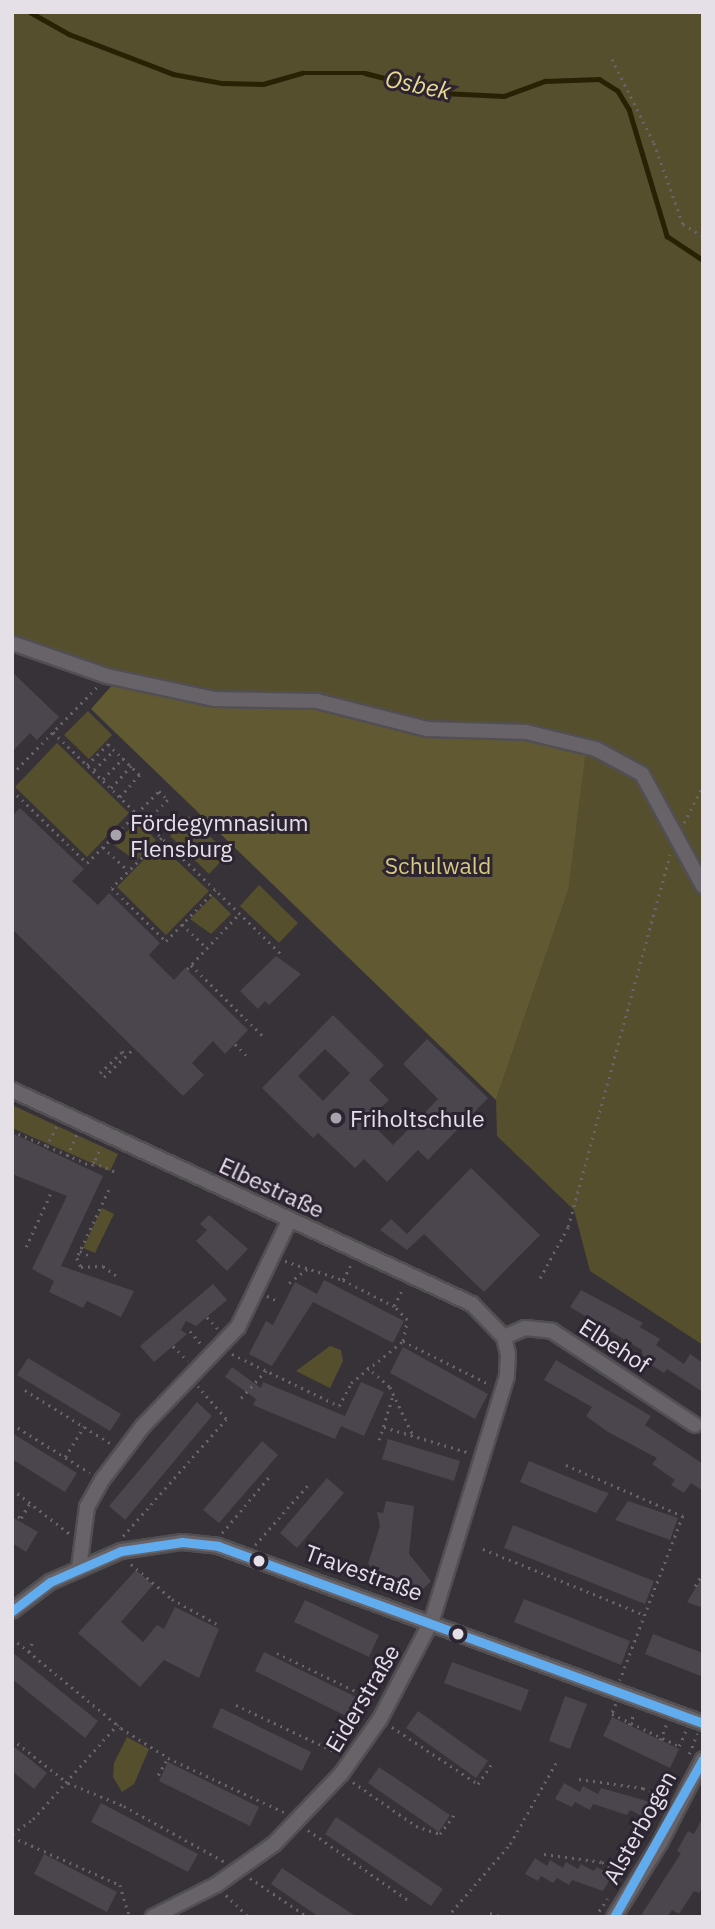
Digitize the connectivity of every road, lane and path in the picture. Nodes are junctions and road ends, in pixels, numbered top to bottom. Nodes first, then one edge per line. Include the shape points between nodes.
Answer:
1 (612, 59) dead end
2 (703, 236) edge
3 (12, 642) edge
4 (107, 676) junction
5 (56, 721) dead end
6 (60, 725) junction
7 (53, 732) junction
8 (114, 750) junction
9 (123, 758) junction
10 (87, 765) junction
11 (131, 766) junction
12 (93, 771) junction
13 (12, 774) edge
14 (102, 780) junction
15 (703, 785) edge
16 (111, 788) junction
17 (12, 790) edge
18 (120, 797) junction
19 (136, 813) junction
20 (146, 822) junction
21 (162, 838) junction
22 (677, 838) junction
23 (103, 847) junction
24 (87, 863) junction
25 (82, 868) dead end
26 (129, 872) junction
27 (703, 886) edge
28 (215, 890) junction
29 (239, 914) junction
30 (182, 924) junction
31 (207, 948) junction
32 (283, 956) dead end
33 (191, 965) junction
34 (187, 969) dead end
35 (264, 1037) dead end
36 (235, 1044) dead end
37 (134, 1048) dead end
38 (129, 1052) junction
39 (246, 1055) dead end
40 (100, 1073) dead end
41 (104, 1077) dead end
42 (12, 1090) edge
43 (63, 1114) junction
44 (82, 1124) junction
45 (12, 1131) edge
46 (106, 1135) junction
47 (47, 1146) junction
48 (67, 1156) junction
49 (93, 1162) junction
50 (118, 1173) dead end
51 (52, 1190) dead end
52 (109, 1190) dead end
53 (289, 1221) junction
54 (26, 1247) dead end
55 (79, 1250) junction
56 (357, 1252) junction
57 (90, 1256) dead end
58 (272, 1257) junction
59 (307, 1269) junction
60 (117, 1276) dead end
61 (410, 1276) junction
62 (541, 1278) dead end
63 (342, 1280) junction
64 (289, 1283) dead end
65 (394, 1306) junction
66 (504, 1337) junction
67 (402, 1341) junction
68 (222, 1349) junction
69 (375, 1362) junction
70 (368, 1367) junction
71 (266, 1370) junction
72 (377, 1373) junction
73 (192, 1379) junction
74 (25, 1390) dead end
75 (503, 1391) junction
76 (393, 1395) junction
77 (241, 1398) dead end
78 (12, 1424) edge
79 (695, 1425) dead end
80 (84, 1427) junction
81 (384, 1427) junction
82 (415, 1436) junction
83 (379, 1440) dead end
84 (122, 1450) junction
85 (65, 1457) junction
86 (483, 1457) junction
87 (566, 1465) dead end
88 (269, 1477) dead end
89 (102, 1480) junction
90 (307, 1486) dead end
91 (12, 1489) edge
92 (29, 1504) junction
93 (12, 1513) edge
94 (79, 1538) junction
95 (218, 1546) junction
96 (483, 1549) dead end
97 (121, 1550) junction
98 (251, 1555) junction
99 (79, 1568) junction
100 (703, 1573) edge
101 (695, 1586) dead end
102 (12, 1611) edge
103 (645, 1615) junction
104 (432, 1620) junction
105 (217, 1624) dead end
106 (12, 1638) edge
107 (32, 1642) dead end
108 (29, 1652) junction
109 (276, 1653) dead end
110 (619, 1690) junction
111 (236, 1705) dead end
112 (384, 1713) junction
113 (698, 1721) edge
114 (118, 1724) junction
115 (12, 1739) edge
116 (168, 1758) junction
117 (703, 1759) edge
118 (352, 1760) junction
119 (557, 1762) dead end
120 (684, 1763) dead end
121 (491, 1765) dead end
122 (341, 1774) junction
123 (158, 1775) dead end
124 (579, 1779) dead end
125 (68, 1783) junction
126 (673, 1789) dead end
127 (673, 1804) junction
128 (661, 1812) dead end
129 (454, 1813) dead end
130 (297, 1822) junction
131 (12, 1836) edge
132 (544, 1854) dead end
133 (630, 1865) dead end
134 (239, 1870) junction
135 (630, 1880) junction
136 (216, 1885) junction
137 (617, 1886) dead end
138 (609, 1896) dead end
139 (411, 1902) dead end
140 (175, 1913) edge
141 (490, 1913) dead end
142 (130, 1917) edge
143 (153, 1917) edge
144 (249, 1917) edge
145 (308, 1917) edge
146 (447, 1917) edge
147 (503, 1917) edge
148 (595, 1917) edge
149 (614, 1917) edge

1 - 2 path via 654,143 683,224
3 - 4 street
4 - 6 path
4 - 22 street via 214,699 317,701 426,729 557,738 596,749 642,774
5 - 6 path
6 - 7 path
7 - 10 path
7 - 13 path
8 - 9 path
8 - 10 path via 108,744
8 - 12 path
9 - 11 path
9 - 14 path
10 - 12 path
11 - 16 path
11 - 18 path via 140,775
12 - 14 path
14 - 16 path
15 - 22 path
16 - 18 path
17 - 24 path
18 - 19 path
19 - 20 path
19 - 20 path via 159,791 168,800
19 - 23 path
20 - 21 path
21 - 26 path
21 - 28 path
22 - 27 street
22 - 62 path via 659,880 568,1227
23 - 24 path
23 - 26 path
24 - 25 path
26 - 30 path via 113,888 166,941
28 - 29 path
28 - 30 path
29 - 31 path
29 - 32 path
30 - 31 path
31 - 33 path
33 - 34 path
33 - 35 path
36 - 39 path
37 - 38 path
38 - 40 path via 122,1052
38 - 41 path
42 - 43 street, Elbestraße
43 - 44 street, Elbestraße
43 - 47 path
44 - 46 street, Elbestraße
44 - 48 path
45 - 47 path
46 - 49 path
46 - 53 street, Elbestraße
47 - 48 path
48 - 49 path
49 - 50 path
51 - 54 path
52 - 55 path
53 - 56 street, Elbestraße
53 - 58 street
55 - 57 path
55 - 60 path via 81,1267 103,1266
56 - 61 street, Elbestraße
56 - 63 path
58 - 59 path
58 - 68 street via 247,1312
59 - 63 path
59 - 64 path
61 - 65 path
61 - 66 street, Elbestraße via 480,1309
63 - 65 path
65 - 67 path via 407,1320
66 - 75 street, Eiderstraße via 508,1354
66 - 79 street, Elbehof via 525,1328 552,1331
67 - 69 path
67 - 75 path
68 - 71 path
68 - 73 street
69 - 70 path
69 - 72 path
70 - 71 path via 351,1383 339,1406
70 - 72 path
71 - 77 path
72 - 76 path
73 - 84 street
73 - 97 path via 226,1419 123,1535
74 - 80 path
75 - 86 street, Eiderstraße
76 - 81 path
76 - 82 path
78 - 85 path
80 - 84 path
80 - 85 path
81 - 82 path
81 - 83 path
82 - 86 path
84 - 89 street
85 - 89 path
86 - 104 street, Eiderstraße
87 - 103 path via 682,1516
88 - 95 path via 221,1534
89 - 94 street
90 - 98 path
91 - 92 path
92 - 93 path via 21,1518
92 - 94 path via 57,1528
94 - 99 street
95 - 97 street, Travestraße via 182,1542
95 - 98 street, Travestraße
96 - 103 path
97 - 99 street, Travestraße
97 - 105 path via 172,1599
98 - 104 street, Travestraße
99 - 102 street, Travestraße
100 - 101 path
103 - 110 path
104 - 110 street, Travestraße
104 - 112 street, Eiderstraße
106 - 108 path
107 - 108 path
108 - 114 path
109 - 112 path
110 - 113 street, Travestraße
110 - 113 path via 612,1714 679,1746
111 - 118 path
112 - 118 street, Eiderstraße
112 - 121 path via 478,1784
113 - 120 path
114 - 116 path
114 - 125 path
115 - 125 path
116 - 123 path
116 - 130 path
117 - 127 street, Alsterbogen
118 - 122 street, Eiderstraße
119 - 146 path via 510,1844
122 - 129 path via 416,1826 440,1834
122 - 130 street, Eiderstraße
124 - 127 path via 643,1788
125 - 131 path
125 - 134 path via 124,1806
126 - 127 path
127 - 128 path
127 - 135 street, Alsterbogen
130 - 134 street, Eiderstraße
130 - 139 path
131 - 142 path via 120,1885
132 - 135 path via 602,1862
133 - 135 path
134 - 136 street, Eiderstraße
134 - 145 path
135 - 137 path
135 - 149 street, Alsterbogen
136 - 140 street, Eiderstraße
136 - 144 path
138 - 148 path
140 - 143 street, Eiderstraße
141 - 147 path

